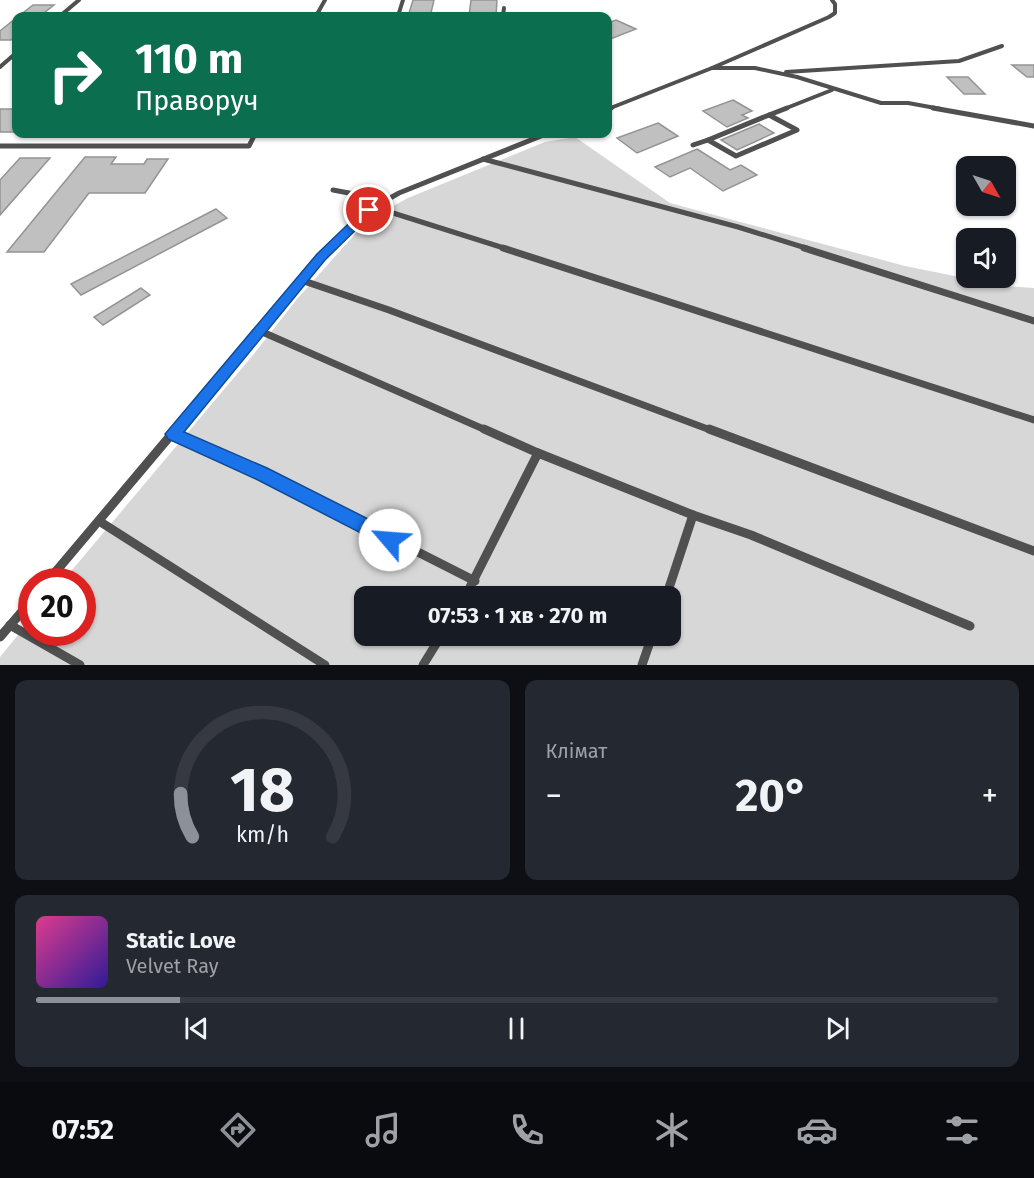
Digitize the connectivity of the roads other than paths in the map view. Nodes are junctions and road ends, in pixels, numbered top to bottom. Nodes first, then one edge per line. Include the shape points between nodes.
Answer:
1 (79, 0) edge
2 (832, 0) edge
3 (504, 8) dead end
4 (65, 12) edge
5 (504, 12) edge
6 (1002, 46) dead end
7 (12, 56) edge
8 (0, 67) edge
9 (712, 68) junction
10 (780, 72) junction
11 (831, 90) junction
12 (612, 107) edge
13 (769, 115) junction
14 (1034, 126) edge
15 (253, 138) edge
16 (536, 138) edge
17 (708, 140) junction
18 (0, 146) edge
19 (693, 146) dead end
20 (483, 159) junction
21 (333, 190) dead end
22 (372, 209) junction
23 (301, 280) junction
24 (1034, 321) edge
25 (260, 331) junction
26 (1034, 420) edge
27 (173, 434) junction
28 (538, 453) junction
29 (693, 515) junction
30 (99, 521) junction
31 (1034, 551) edge
32 (59, 568) edge
33 (475, 581) junction
34 (472, 586) edge
35 (670, 586) edge
36 (18, 616) edge
37 (10, 625) junction
38 (970, 626) dead end
39 (0, 637) edge
40 (435, 646) edge
41 (649, 646) edge
42 (80, 665) edge
43 (325, 665) edge
44 (423, 665) edge
45 (642, 665) edge

1 - 4 lane
2 - 9 lane via 835,13 829,17
3 - 5 lane
6 - 10 lane via 959,61
7 - 8 lane
9 - 10 lane via 730,65
9 - 12 lane
10 - 11 lane
11 - 13 lane
11 - 14 lane via 884,104 909,103
13 - 17 lane
13 - 17 lane via 797,130 736,156
15 - 18 lane via 249,146
16 - 20 lane
17 - 19 lane
20 - 22 lane via 399,193
20 - 24 lane via 738,227
21 - 22 lane via 349,191
22 - 23 lane
22 - 26 lane via 829,351
23 - 25 lane
23 - 31 lane
25 - 27 lane
25 - 28 lane
27 - 30 lane
27 - 33 lane
28 - 29 lane
28 - 33 lane
29 - 35 lane
29 - 38 lane via 751,535
30 - 32 lane
30 - 43 lane
33 - 34 lane
36 - 37 lane
37 - 39 lane
37 - 42 lane
40 - 44 lane
41 - 45 lane

